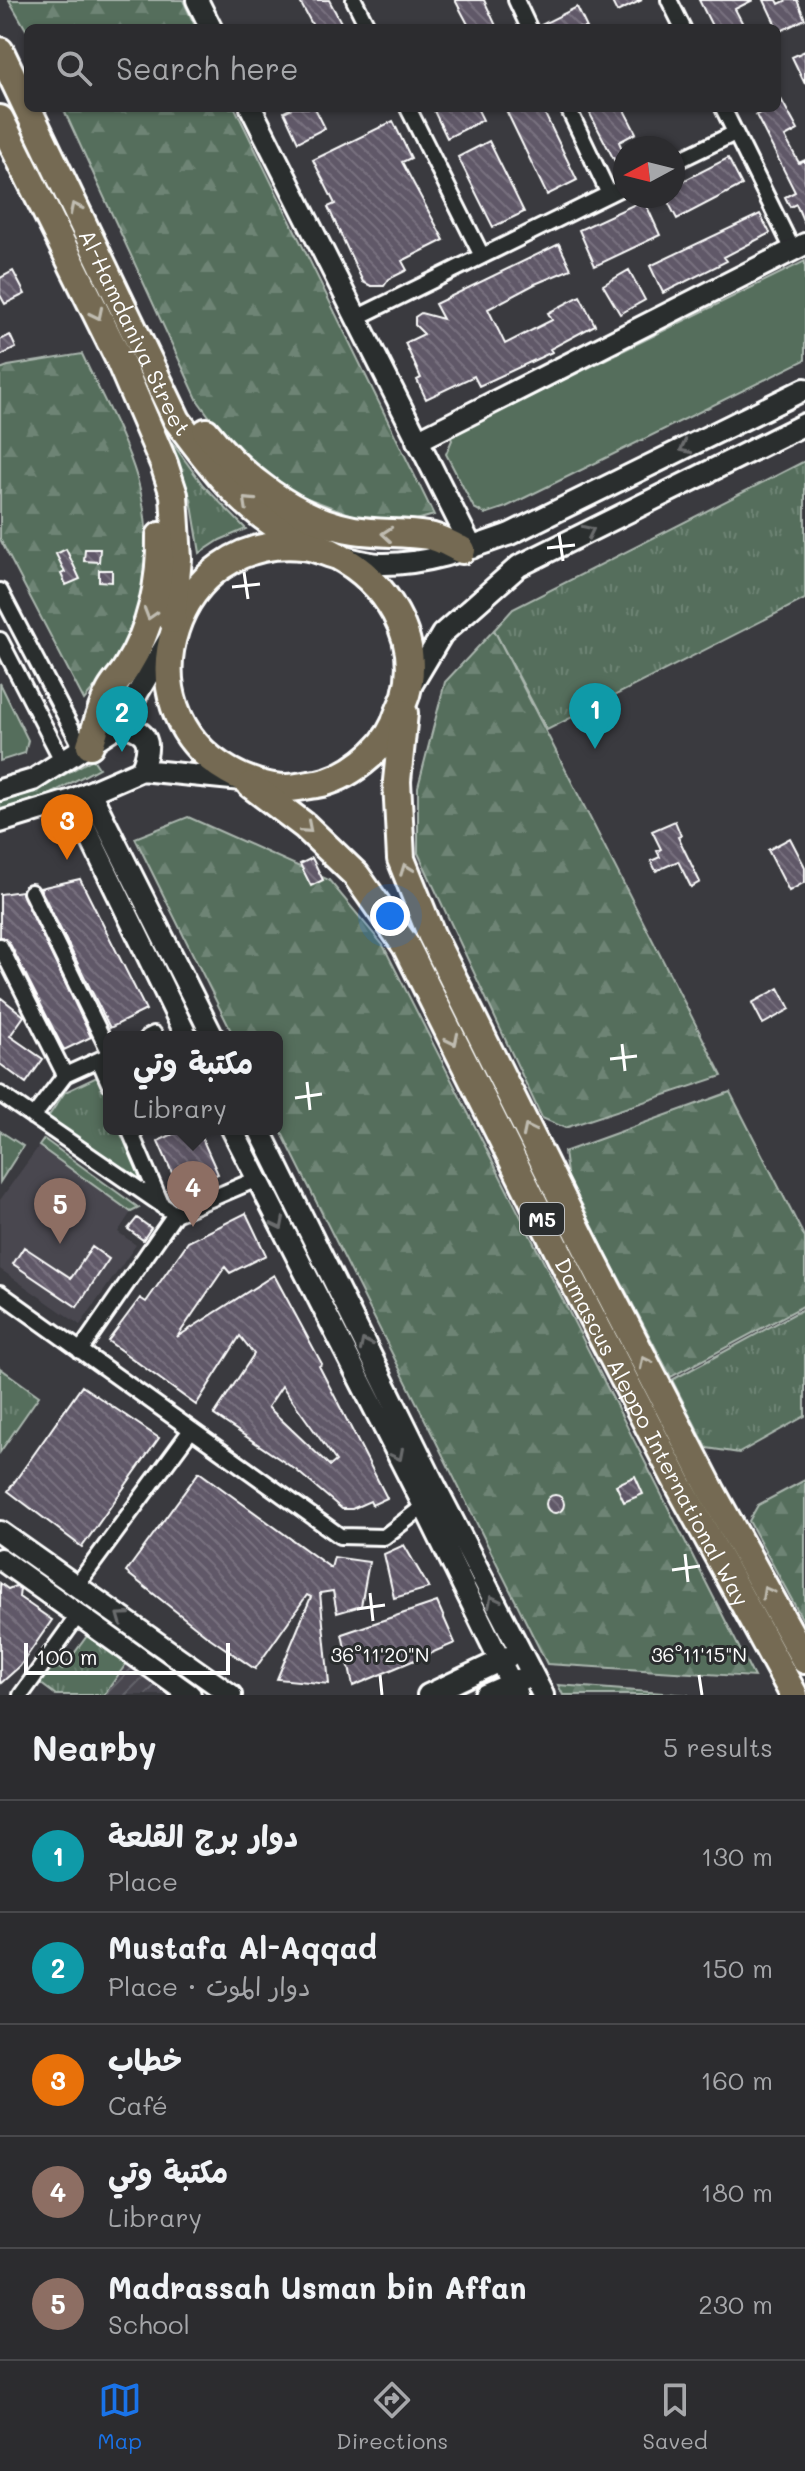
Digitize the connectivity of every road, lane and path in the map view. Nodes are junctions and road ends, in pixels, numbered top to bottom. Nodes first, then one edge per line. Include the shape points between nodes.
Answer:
1 (197, 0) edge
2 (354, 0) edge
3 (516, 0) edge
4 (669, 0) edge
5 (209, 24) edge
6 (366, 24) edge
7 (527, 24) edge
8 (681, 24) edge
9 (0, 51) edge
10 (24, 101) edge
11 (29, 112) edge
12 (253, 112) edge
13 (410, 112) edge
14 (570, 112) edge
15 (725, 112) edge
16 (0, 119) edge
17 (735, 133) junction
18 (685, 157) edge
19 (613, 192) edge
20 (609, 194) junction
21 (799, 247) edge
22 (482, 256) junction
23 (356, 318) junction
24 (149, 361) junction
25 (125, 374) junction
26 (805, 389) edge
27 (781, 401) junction
28 (736, 423) junction
29 (800, 426) edge
30 (417, 441) junction
31 (752, 451) junction
32 (467, 549) junction
33 (338, 556) junction
34 (0, 591) edge
35 (171, 637) junction
36 (0, 640) edge
37 (407, 693) junction
38 (119, 725) junction
39 (86, 748) junction
40 (63, 762) junction
41 (141, 770) junction
42 (245, 780) junction
43 (0, 790) edge
44 (81, 796) junction
45 (0, 822) edge
46 (31, 892) dead end
47 (0, 946) edge
48 (184, 1031) edge
49 (210, 1031) edge
50 (103, 1048) edge
51 (103, 1056) edge
52 (65, 1075) junction
53 (0, 1094) edge
54 (33, 1117) junction
55 (132, 1135) edge
56 (235, 1135) edge
57 (262, 1135) edge
58 (257, 1179) junction
59 (168, 1210) junction
60 (0, 1293) edge
61 (80, 1351) junction
62 (191, 1430) junction
63 (424, 1506) junction
64 (0, 1532) edge
65 (0, 1559) edge
66 (77, 1585) junction
67 (79, 1614) junction
68 (518, 1651) junction
69 (805, 1660) edge
70 (498, 1662) junction
71 (531, 1675) junction
72 (198, 1690) edge
73 (514, 1690) edge
74 (21, 1695) edge
75 (231, 1695) edge
76 (428, 1695) edge
77 (485, 1695) edge
78 (543, 1695) edge
79 (794, 1695) edge

1 - 5 street
2 - 6 street
3 - 7 street
4 - 8 street
10 -> 9 highway, Al-Hamdaniya Street
24 -> 11 highway, Al-Hamdaniya Street
12 - 23 street
13 - 22 street
14 - 20 street
15 - 17 street
16 -> 25 highway, Al-Hamdaniya Street
17 - 18 street
17 - 21 street
19 - 20 street
20 - 22 street
21 - 30 street
22 - 23 street
23 - 30 street
32 -> 24 highway via 430,536 349,529 284,501 223,453
33 -> 24 highway, Al-Hamdaniya Street via 271,522 217,473 177,420
25 - 35 highway, Al-Hamdaniya Street via 174,495 178,559
25 -> 39 highway via 129,423 156,497 161,558 142,640 109,692
26 - 27 street
27 - 28 street
27 - 29 street via 779,420 786,427
28 - 31 street via 748,424 756,432
28 -> 32 street via 510,534
29 - 31 street
30 - 32 street
37 -> 31 street via 442,634 519,566
32 - 33 street via 377,564
33 - 35 highway via 293,546 236,557 207,577 184,604
33 - 37 highway via 372,579 397,612 409,652
34 - 39 street
35 - 38 street
35 - 42 highway via 167,672 179,717 190,738 215,763
36 - 40 street
37 - 42 highway via 391,732 363,762 327,782 286,788
69 -> 37 highway, M5 via 712,1492 431,934 401,859 397,781
38 - 39 street
38 - 41 street via 143,733 147,755
39 - 40 street
40 - 43 street via 33,780
41 - 42 street
41 - 44 street
42 -> 79 highway, Damascus Aleppo International Way / M5 via 305,826 356,875 406,946 567,1269
44 - 45 street
44 - 48 street
44 - 49 street
46 - 50 street
47 - 52 street
51 - 52 street
52 - 54 street
53 - 54 street
54 - 59 street
55 - 59 street
56 - 58 street
68 -> 57 street
58 - 59 street
58 -> 63 street
59 - 61 street
60 - 61 street
61 - 62 street
62 - 63 street via 340,1536 384,1537
62 - 66 street
63 - 70 street
64 - 66 street
65 - 67 street
72 -> 66 street
67 - 72 street
67 - 74 street
68 - 70 street
68 - 71 street
70 - 73 street
70 - 76 street
71 - 73 street
71 - 78 street
72 - 75 street
73 - 77 street

